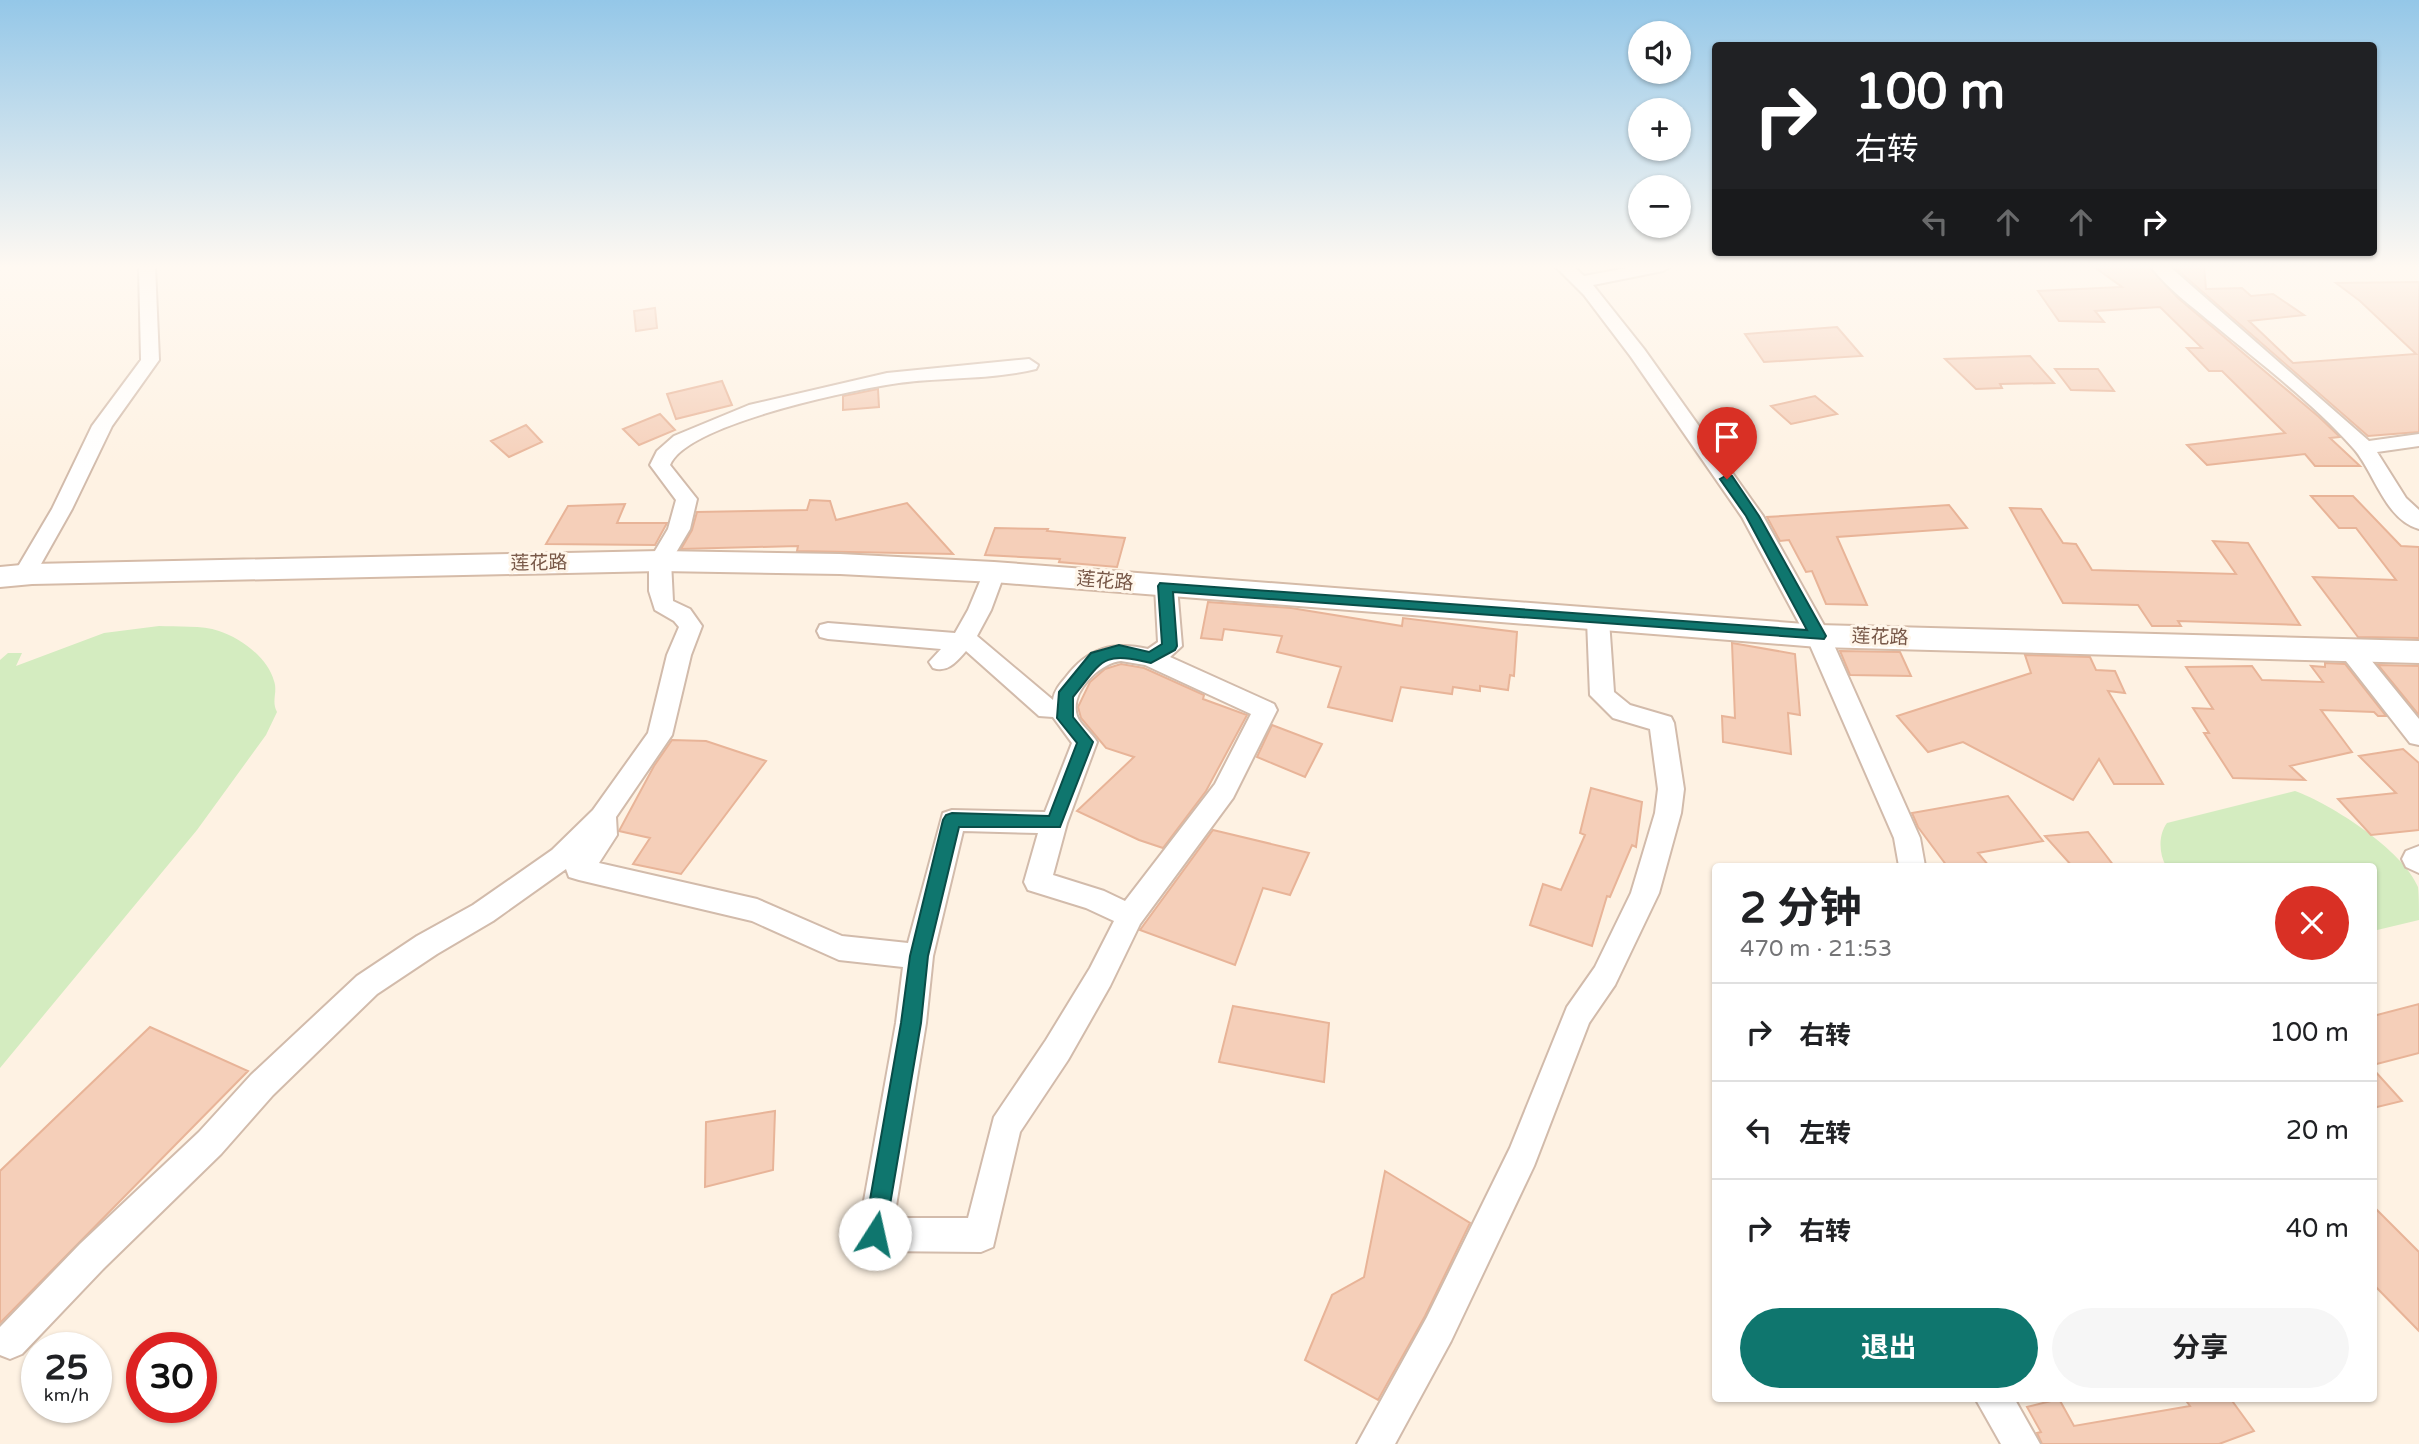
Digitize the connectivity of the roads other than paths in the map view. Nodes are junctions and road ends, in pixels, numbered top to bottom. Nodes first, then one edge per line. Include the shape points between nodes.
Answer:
1 (149, 333) edge
2 (1622, 333) edge
3 (2235, 333) edge
4 (1029, 365) dead end
5 (2419, 440) edge
6 (2364, 448) junction
7 (2419, 522) edge
8 (660, 561) junction
9 (994, 572) junction
10 (12, 576) edge
11 (1166, 586) junction
12 (1598, 620) junction
13 (828, 631) dead end
14 (1818, 636) junction
15 (964, 640) junction
16 (2350, 650) junction
17 (2419, 652) edge
18 (1151, 658) junction
19 (942, 662) dead end
20 (1048, 710) dead end
21 (2419, 736) edge
22 (603, 815) junction
23 (1054, 822) junction
24 (1911, 863) edge
25 (1130, 916) junction
26 (919, 956) junction
27 (10, 1342) dead end
28 (1996, 1402) edge
29 (1375, 1444) edge
30 (2022, 1444) edge

1 - 10 street via 150,360 102,426 62,509
2 - 14 street via 1752,516
3 - 6 street
4 - 8 street via 852,386 756,409 681,440 660,465 687,499 679,529
5 - 6 street
6 - 7 street via 2398,502
8 - 9 main road, 莲花路
8 - 10 main road, 莲花路
8 - 22 street via 663,605 691,626 660,735
9 - 11 main road, 莲花路
9 - 15 street
11 - 12 main road, 莲花路
11 - 18 street via 1170,646
12 - 14 main road, 莲花路
12 - 29 street via 1602,695 1622,712 1662,723 1671,789 1668,813 1645,893 1605,976 1577,1016 1523,1155 1439,1329
13 - 15 street
14 - 16 main road, 莲花路
14 - 24 street via 1907,838
15 - 19 street
15 - 20 street
16 - 17 main road, 莲花路
16 - 21 street
18 - 23 street via 1119,650 1097,657 1065,696 1065,718 1085,742
18 - 25 street via 1265,709 1224,790
22 - 26 street via 604,835 579,869 757,911 839,947
22 - 27 street via 561,858 367,985 262,1085
23 - 25 street via 1038,881
23 - 26 street via 952,820
25 - 26 street via 1063,1040 1005,1127 981,1235 875,1234
28 - 30 street

